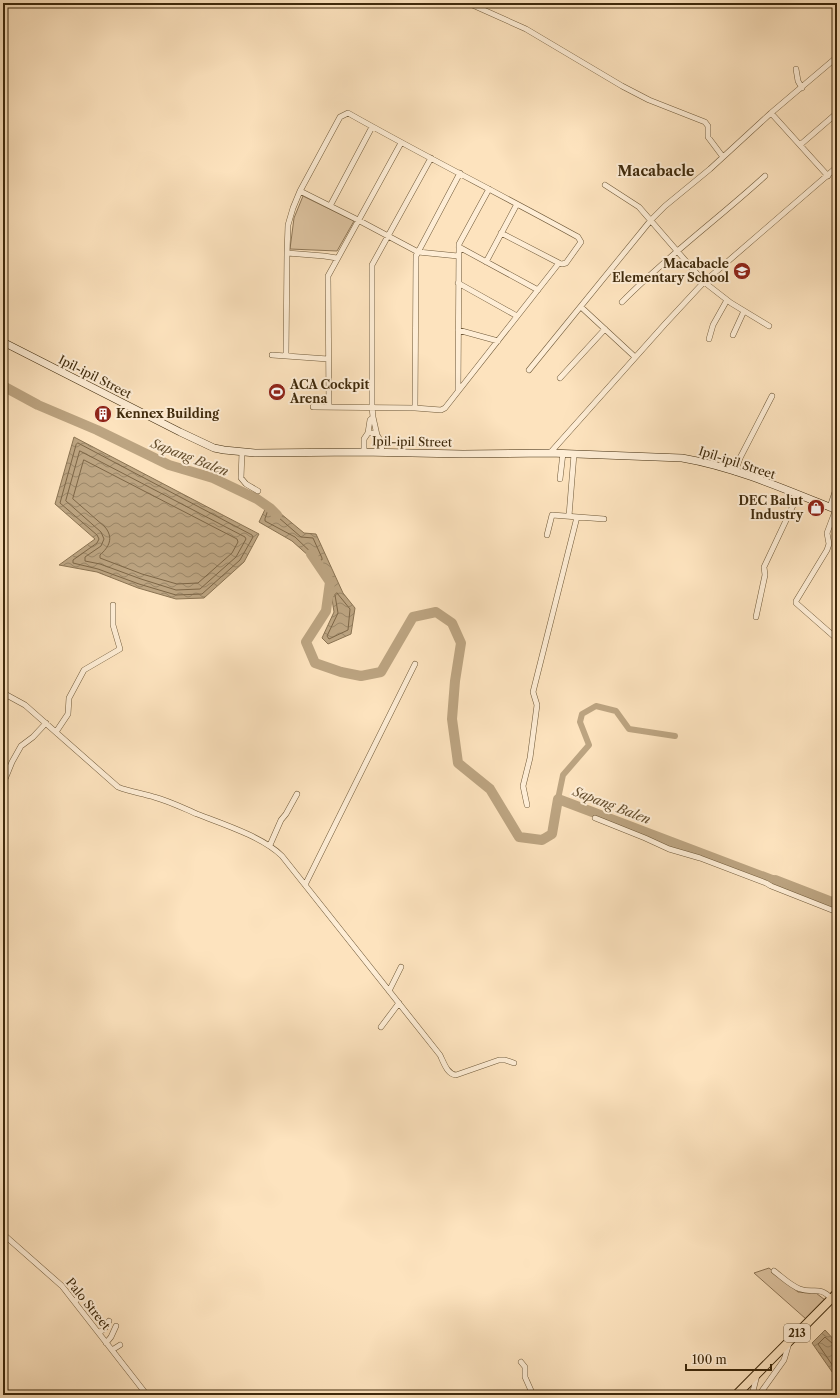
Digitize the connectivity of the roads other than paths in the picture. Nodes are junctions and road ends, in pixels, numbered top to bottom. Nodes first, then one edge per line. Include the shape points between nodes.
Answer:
1 (468, 3) edge
2 (837, 58) edge
3 (796, 69) dead end
4 (802, 88) junction
5 (772, 113) junction
6 (837, 114) edge
7 (372, 126) junction
8 (400, 143) junction
9 (800, 145) junction
10 (723, 157) junction
11 (431, 158) junction
12 (837, 168) edge
13 (460, 173) junction
14 (765, 176) dead end
15 (828, 176) junction
16 (606, 185) dead end
17 (489, 188) junction
18 (300, 191) junction
19 (517, 204) junction
20 (330, 206) junction
21 (358, 220) junction
22 (651, 220) junction
23 (501, 233) junction
24 (388, 235) junction
25 (458, 247) junction
26 (677, 251) junction
27 (418, 252) junction
28 (287, 253) junction
29 (458, 256) junction
30 (337, 258) junction
31 (486, 262) junction
32 (559, 263) junction
33 (704, 282) junction
34 (458, 283) junction
35 (538, 290) junction
36 (727, 300) junction
37 (622, 302) dead end
38 (581, 307) junction
39 (744, 311) junction
40 (517, 316) junction
41 (769, 326) dead end
42 (605, 329) junction
43 (458, 330) junction
44 (733, 335) dead end
45 (709, 339) dead end
46 (498, 341) junction
47 (3, 342) edge
48 (272, 355) dead end
49 (286, 355) junction
50 (635, 358) junction
51 (328, 359) junction
52 (529, 370) dead end
53 (560, 378) dead end
54 (458, 390) junction
55 (772, 396) dead end
56 (313, 407) dead end
57 (329, 407) junction
58 (372, 407) junction
59 (415, 408) junction
60 (373, 417) junction
61 (368, 433) junction
62 (377, 435) junction
63 (242, 452) junction
64 (364, 452) junction
65 (382, 452) junction
66 (550, 453) junction
67 (563, 454) junction
68 (574, 454) junction
69 (735, 472) junction
70 (560, 479) dead end
71 (258, 491) dead end
72 (835, 492) dead end
73 (798, 495) junction
74 (834, 509) edge
75 (569, 516) junction
76 (577, 517) junction
77 (604, 519) dead end
78 (547, 535) dead end
79 (113, 605) dead end
80 (756, 617) dead end
81 (837, 639) edge
82 (415, 664) dead end
83 (3, 693) edge
84 (46, 723) junction
85 (56, 732) junction
86 (3, 784) edge
87 (297, 794) dead end
88 (527, 805) dead end
89 (595, 818) dead end
90 (270, 845) junction
91 (305, 885) junction
92 (837, 912) edge
93 (402, 967) dead end
94 (389, 991) junction
95 (399, 1003) junction
96 (381, 1027) dead end
97 (514, 1063) dead end
98 (3, 1234) edge
99 (774, 1271) dead end
100 (79, 1291) dead end
101 (834, 1296) edge
102 (75, 1302) junction
103 (109, 1321) dead end
104 (116, 1326) dead end
105 (99, 1333) junction
106 (790, 1340) junction
107 (106, 1343) junction
108 (120, 1345) dead end
109 (112, 1350) junction
110 (521, 1362) dead end
111 (758, 1373) junction
112 (147, 1395) edge
113 (533, 1395) edge
114 (736, 1395) edge
115 (752, 1395) edge
116 (760, 1395) edge

1 - 10 street via 526,29 649,100 705,122 708,126 708,137
2 - 4 street
3 - 4 street
4 - 5 street
5 - 9 street
5 - 10 street
6 - 9 street
7 - 8 street
7 - 18 street via 348,113 340,117
7 - 20 street
8 - 11 street
8 - 21 street
9 - 15 street
10 - 22 street
11 - 13 street
11 - 24 street
12 - 15 street
13 - 17 street
13 - 27 street
14 - 26 street
15 - 33 street
16 - 22 street via 639,207
17 - 19 street
17 - 25 street
18 - 20 street
18 - 28 street via 288,225
19 - 23 street
19 - 32 street via 578,237 581,244 566,263
20 - 21 street
21 - 24 street
21 - 30 street
22 - 26 street
22 - 38 street
23 - 31 street
23 - 32 street
24 - 27 street
24 - 58 street via 372,265
25 - 29 street
25 - 31 street
26 - 33 street
26 - 37 street
27 - 29 street
27 - 59 street
28 - 30 street
28 - 49 street
29 - 34 street
30 - 51 street via 328,276
31 - 35 street
32 - 35 street
33 - 36 street
33 - 50 street
34 - 40 street
34 - 43 street
35 - 40 street
36 - 39 street
36 - 45 street
38 - 42 street
38 - 52 street
39 - 41 street
39 - 44 street
40 - 46 street
42 - 50 street
42 - 53 street
43 - 46 street
43 - 54 street
46 - 54 street
47 - 63 street, Ipil-ipil Street via 214,448
48 - 49 street
49 - 51 street
50 - 66 street
51 - 57 street
54 - 59 street via 441,410
55 - 69 street
56 - 57 street
57 - 58 street
58 - 59 street
58 - 60 street
60 - 61 street
60 - 62 street
61 - 62 street
61 - 64 street via 364,439
62 - 65 street
63 - 64 street, Ipil-ipil Street
63 - 71 street via 241,478
64 - 65 street, Ipil-ipil Street
65 - 66 street, Ipil-ipil Street
66 - 67 street, Ipil-ipil Street
67 - 68 street, Ipil-ipil Street
67 - 70 street
68 - 69 street, Ipil-ipil Street via 682,458
68 - 75 street
69 - 73 street, Ipil-ipil Street
72 - 74 street
73 - 74 street, Ipil-ipil Street
73 - 80 street via 764,567 765,575
74 - 81 street via 827,533 827,550 796,603
75 - 76 street
75 - 78 street via 552,515
76 - 77 street
76 - 88 street via 533,692 537,705 530,758 523,786
79 - 85 street via 113,625 120,649 84,670 69,698 68,714
82 - 91 street
83 - 84 street via 20,702
84 - 85 street
84 - 86 street via 21,746
85 - 90 street via 118,787 154,796
87 - 90 street
89 - 92 street via 669,849 700,858
90 - 91 street
91 - 94 street
93 - 94 street
94 - 95 street
95 - 96 street
95 - 97 street via 452,1074 499,1060
98 - 102 street, Palo Street via 62,1286
99 - 101 street via 799,1289 820,1290
100 - 102 street
101 - 106 main road, 213
102 - 105 street, Palo Street
103 - 105 street
104 - 107 street
105 - 107 street, Palo Street
106 - 111 main road, 213
106 - 116 street via 784,1360
107 - 109 street, Palo Street
108 - 109 street
109 - 112 street, Palo Street
110 - 113 street via 525,1367 525,1377
111 - 114 main road, 213
111 - 115 street

